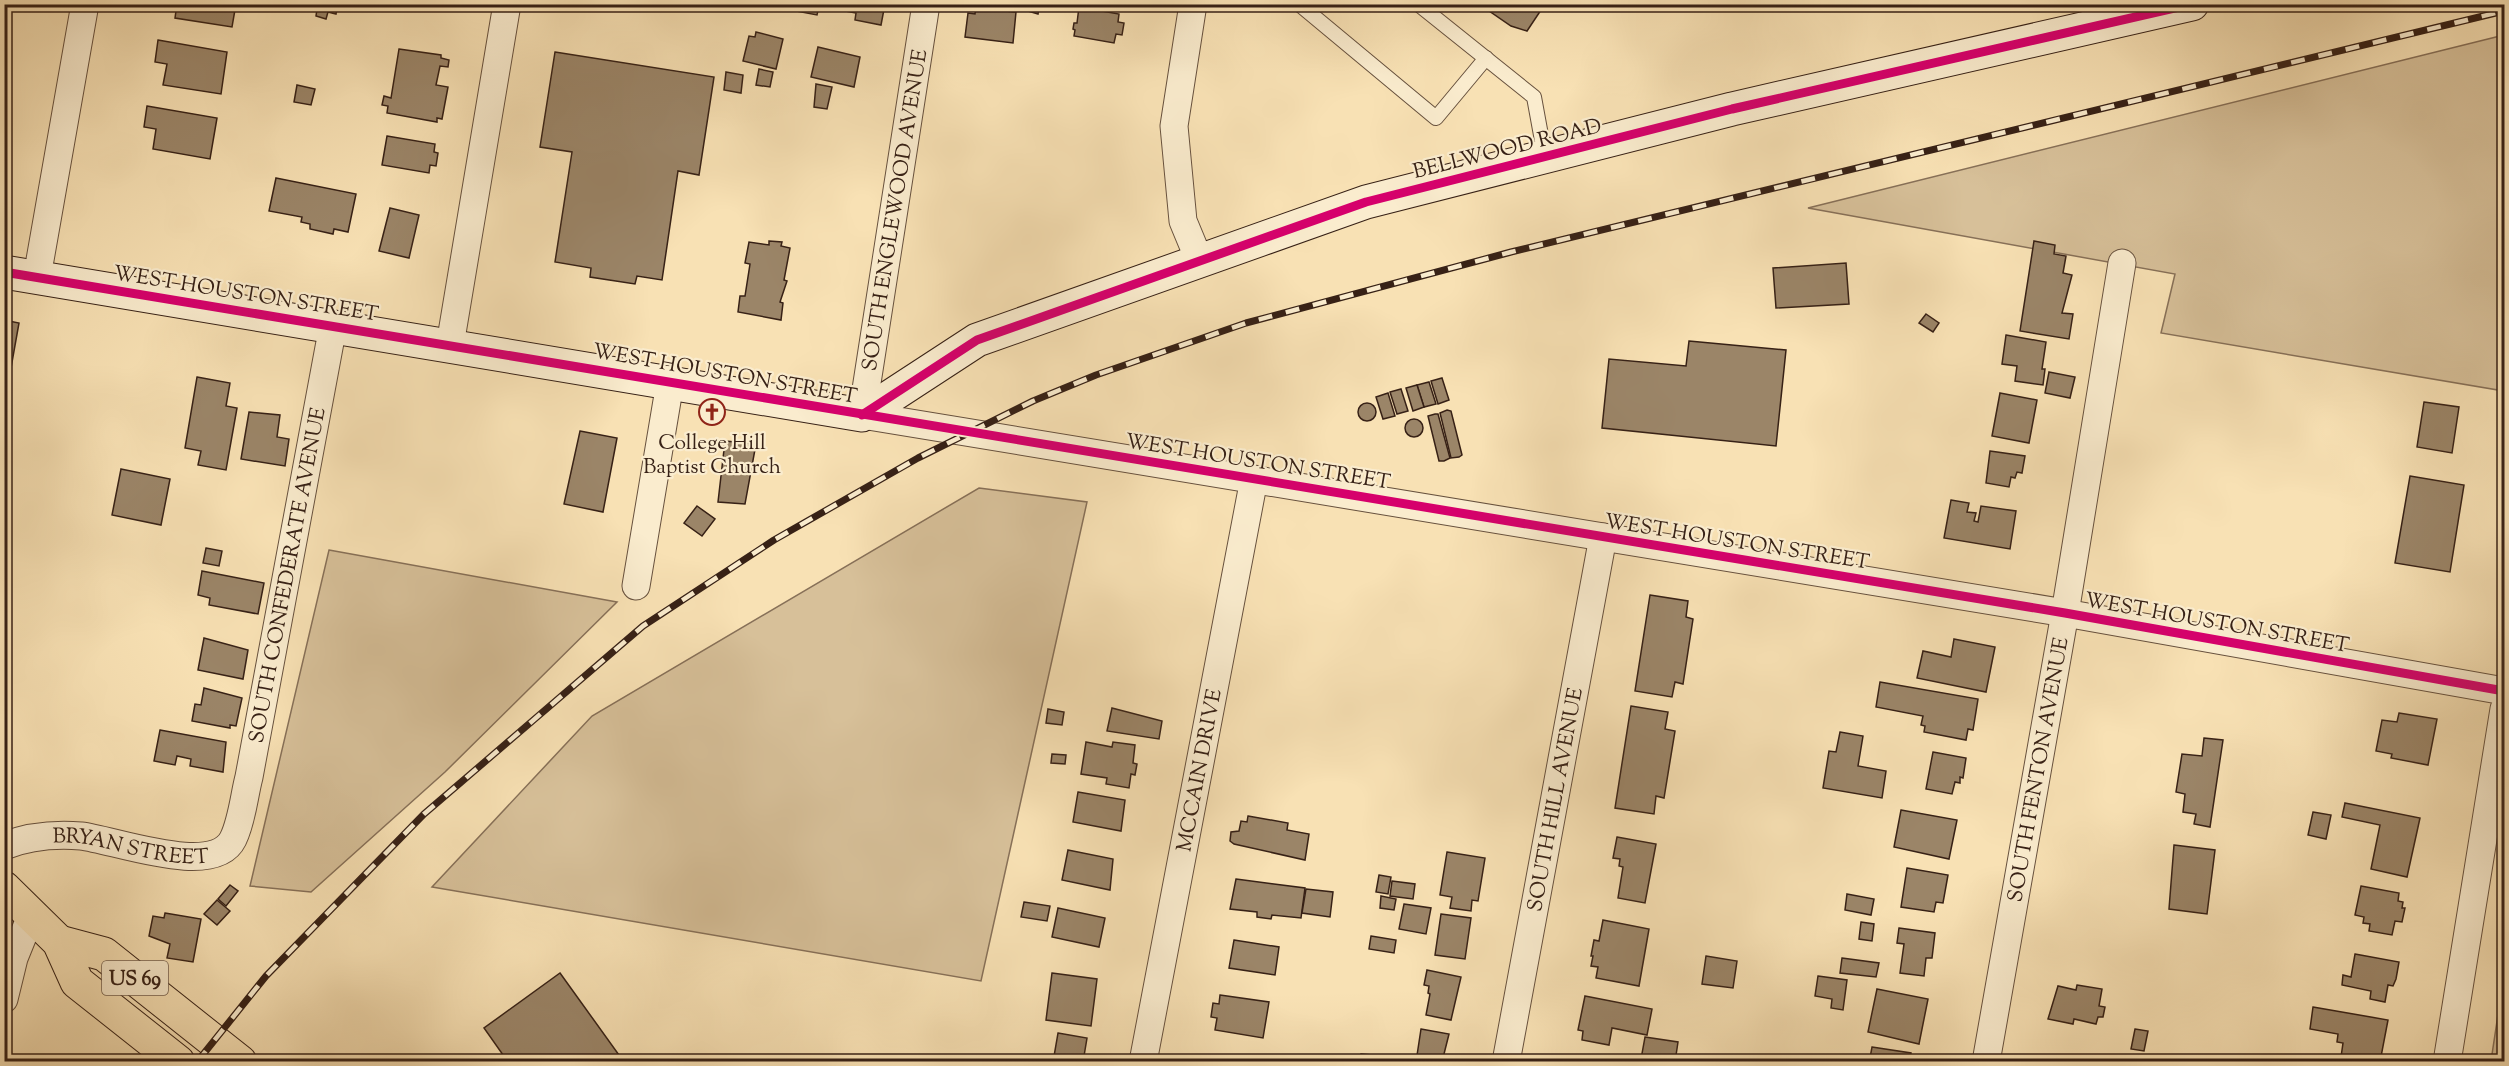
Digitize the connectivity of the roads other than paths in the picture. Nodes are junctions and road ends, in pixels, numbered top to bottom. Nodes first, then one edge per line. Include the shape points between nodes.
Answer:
1 (85, 4) edge
2 (507, 4) edge
3 (926, 4) edge
4 (1193, 4) edge
5 (1299, 4) edge
6 (1418, 4) edge
7 (2192, 4) edge
8 (2147, 9) edge
9 (1486, 58) junction
10 (1545, 157) junction
11 (1200, 262) junction
12 (2122, 263) dead end
13 (4, 272) edge
14 (37, 277) junction
15 (333, 326) junction
16 (450, 345) junction
17 (670, 382) junction
18 (862, 415) junction
19 (1254, 479) junction
20 (1603, 537) junction
21 (636, 586) dead end
22 (2065, 614) junction
23 (2505, 691) edge
24 (2505, 709) edge
25 (238, 823) joint
26 (4, 846) edge
27 (4, 888) edge
28 (31, 916) junction
29 (59, 942) junction
30 (4, 999) edge
31 (178, 1062) edge
32 (240, 1062) edge
33 (1143, 1062) edge
34 (1506, 1062) edge
35 (1986, 1062) edge
36 (2447, 1062) edge

1 - 14 street
2 - 16 street
3 - 18 street, SOUTH ENGLEWOOD AVENUE
4 - 11 street via 1174,126 1183,220
5 - 9 lane via 1436,118
6 - 9 lane
7 - 8 street, BELLWOOD ROAD
8 - 10 street, BELLWOOD ROAD
9 - 10 lane via 1534,97
10 - 11 street, BELLWOOD ROAD via 1366,202
11 - 18 street, BELLWOOD ROAD via 977,340
12 - 22 street, SOUTH FENTON AVENUE
13 - 14 street, WEST HOUSTON STREET
14 - 15 street, WEST HOUSTON STREET
15 - 16 street, WEST HOUSTON STREET
15 - 25 street, SOUTH CONFEDERATE AVENUE
16 - 17 street, WEST HOUSTON STREET
17 - 18 street, WEST HOUSTON STREET
17 - 21 street
18 - 19 street, WEST HOUSTON STREET
19 - 20 street, WEST HOUSTON STREET
19 - 33 street, MCCAIN DRIVE
20 - 22 street, WEST HOUSTON STREET
20 - 34 street, SOUTH HILL AVENUE
22 - 23 street, WEST HOUSTON STREET
22 - 35 street, SOUTH FENTON AVENUE
24 - 36 street
25 - 26 street, BRYAN STREET via 233,840 222,851 195,858 74,836 33,837
27 - 28 main road, US 69
28 - 29 main road, US 69
28 - 30 street via 14,958
29 - 31 main road, US 69 via 77,982
29 - 32 main road, US 69 via 104,954

